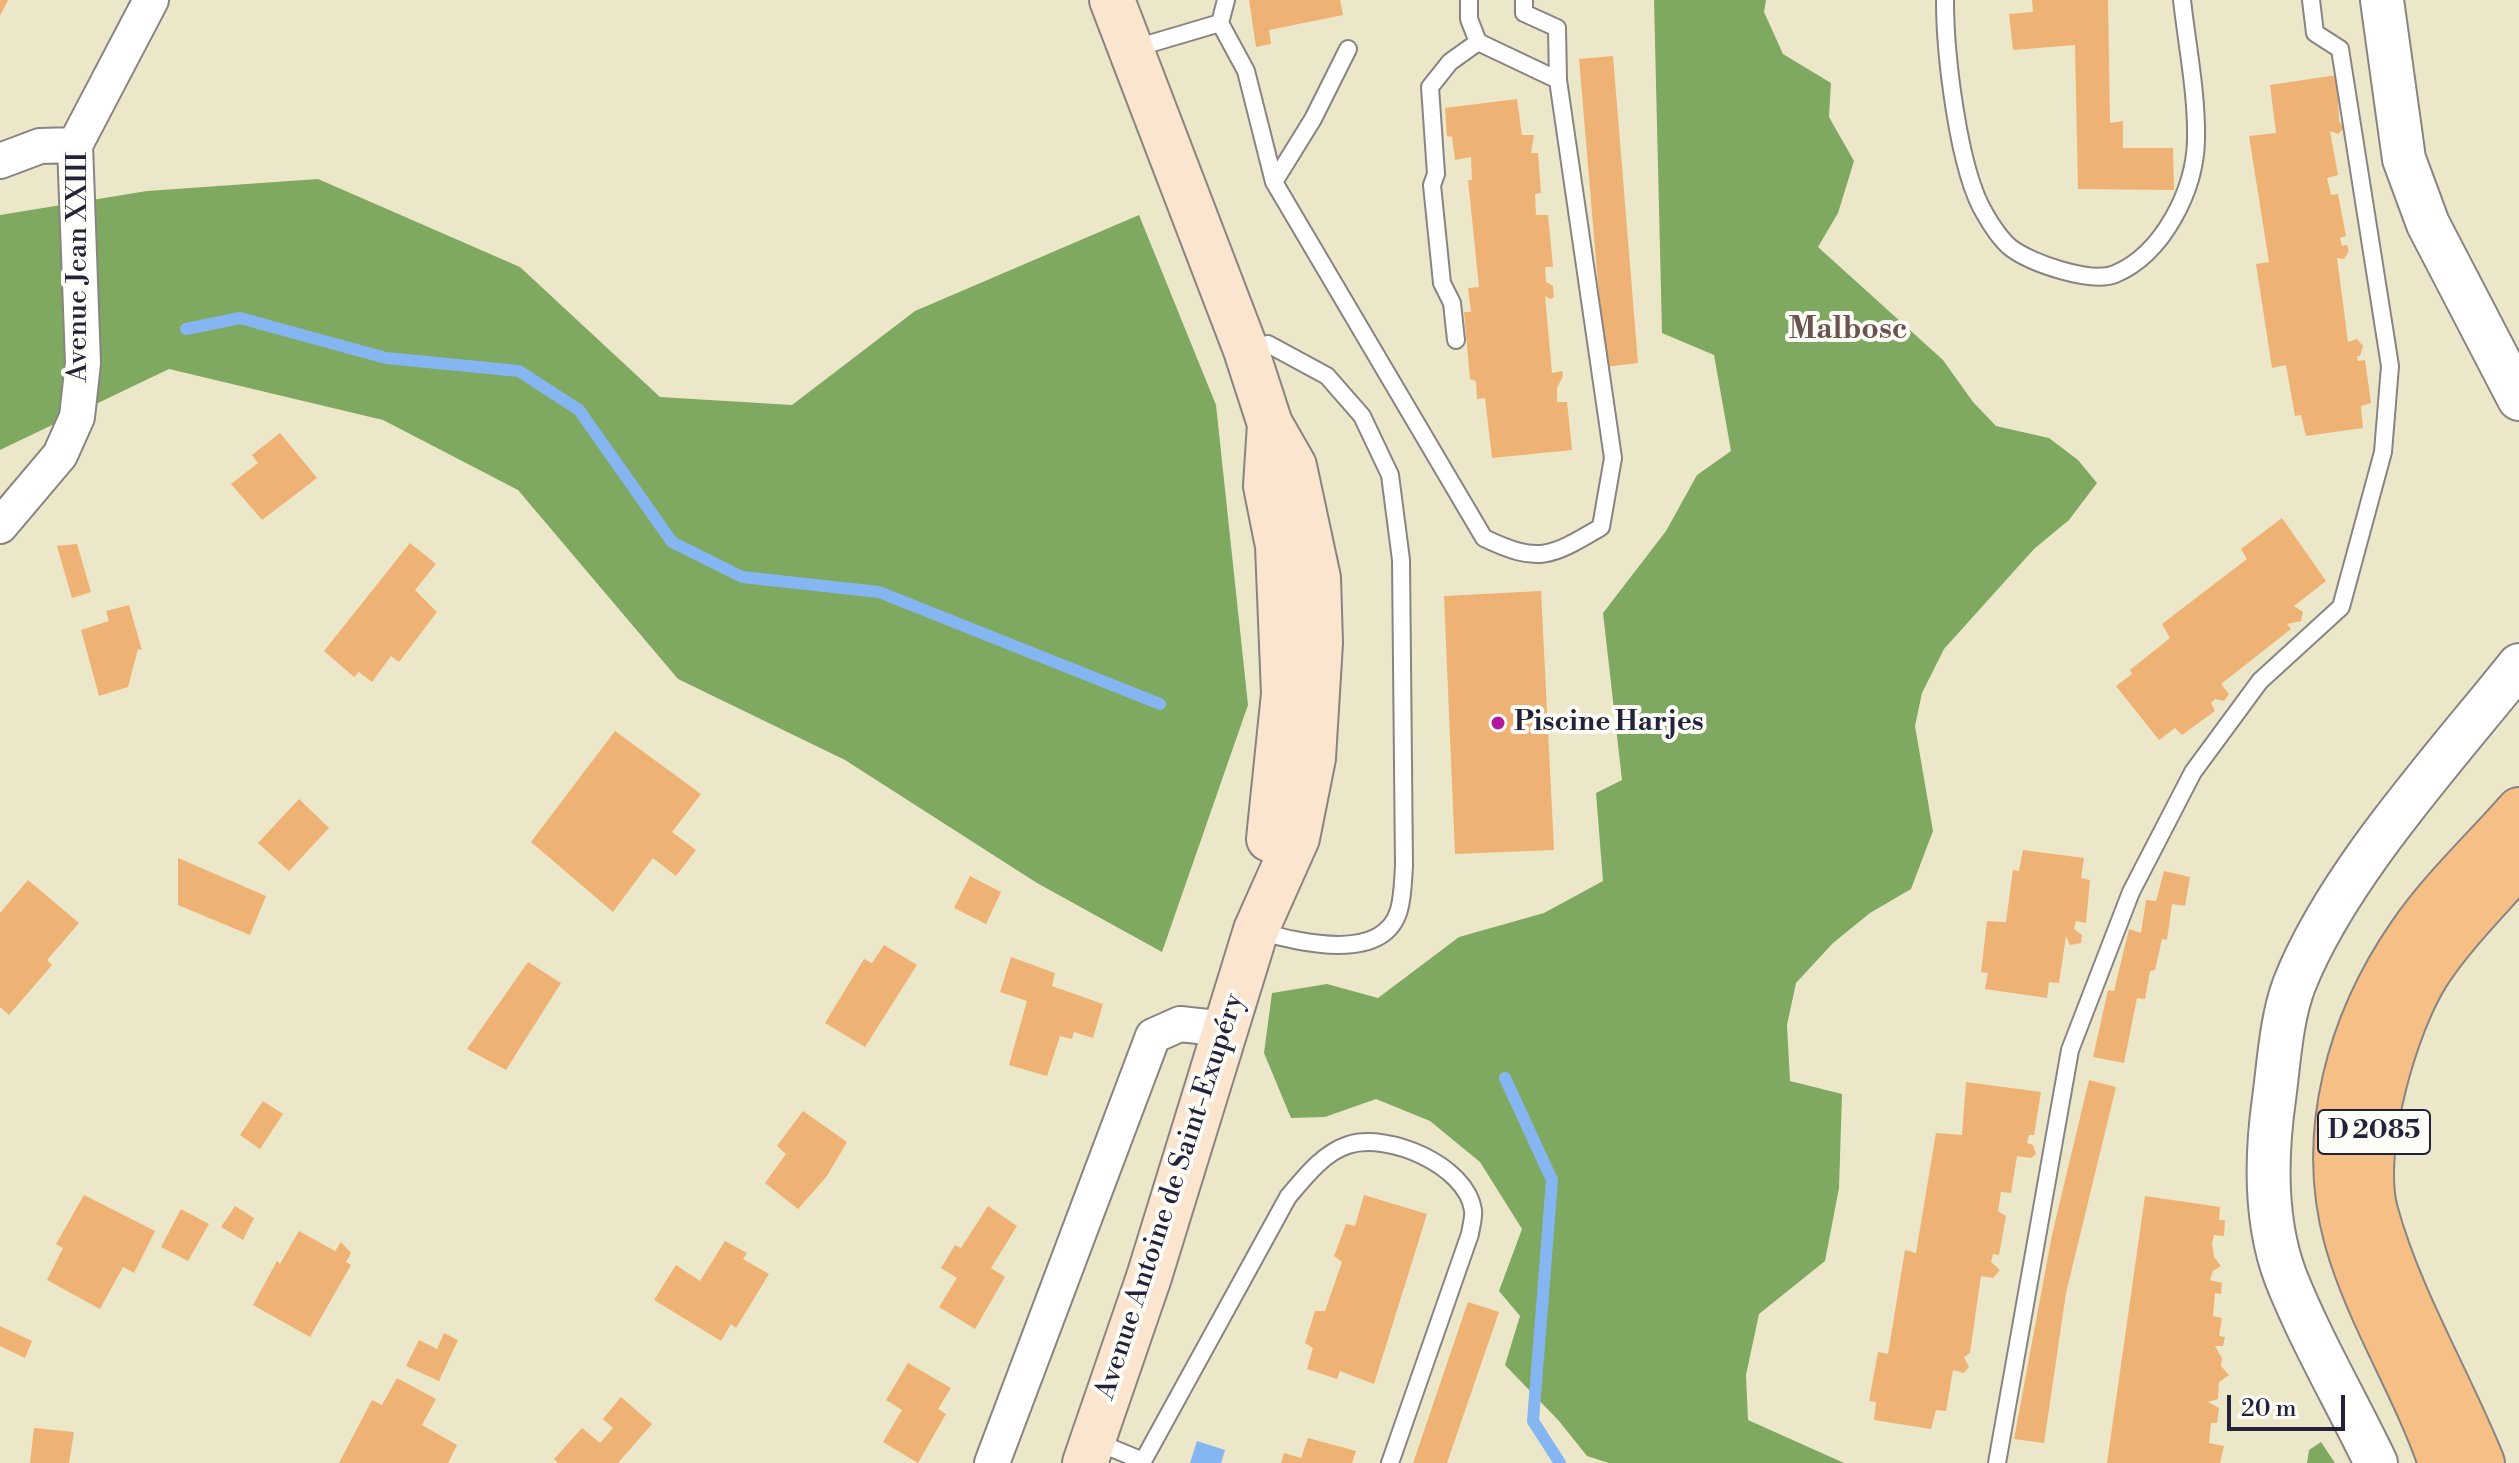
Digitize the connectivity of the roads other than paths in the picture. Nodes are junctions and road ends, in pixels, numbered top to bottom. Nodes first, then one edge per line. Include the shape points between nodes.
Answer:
1 (151, 0) edge
2 (1112, 0) edge
3 (1226, 0) edge
4 (1469, 0) edge
5 (1524, 0) edge
6 (1945, 0) edge
7 (2182, 0) edge
8 (2311, 0) edge
9 (2382, 0) edge
10 (1220, 23) junction
11 (1478, 42) junction
12 (1131, 49) junction
13 (1348, 49) dead end
14 (1558, 80) junction
15 (75, 145) junction
16 (0, 161) edge
17 (1274, 182) junction
18 (1456, 340) dead end
19 (1246, 350) junction
20 (2519, 399) edge
21 (0, 526) edge
22 (2519, 665) edge
23 (2519, 810) edge
24 (2519, 864) edge
25 (1256, 930) junction
26 (1226, 1029) junction
27 (1089, 1452) edge
28 (1143, 1462) edge
29 (992, 1463) edge
30 (1390, 1463) edge
31 (1997, 1463) edge
32 (2376, 1463) edge
33 (2441, 1463) edge
34 (2482, 1463) edge

1 - 15 street, Avenue Jean XXIII
2 - 12 main road, Avenue Antoine de Saint-Exupéry
3 - 10 lane
4 - 11 lane
5 - 14 lane via 1524,13 1557,28
6 - 7 lane via 1950,88 1984,213 2010,247 2047,266 2111,276 2134,265 2166,229 2186,191 2196,141
8 - 31 lane via 2315,33 2340,49 2390,366 2383,452 2341,607 2260,681 2193,772 2131,892 2070,1050
9 - 20 street via 2404,159 2463,298
10 - 12 lane
10 - 17 lane via 1246,71
11 - 14 lane
11 - 18 lane via 1450,62 1430,87 1442,283 1452,303
12 - 19 main road, Avenue Antoine de Saint-Exupéry
13 - 17 lane
14 - 17 lane via 1613,458 1601,527 1558,552 1518,554 1484,538
15 - 16 street via 40,146
15 - 21 street, Avenue Jean XXIII via 83,363 77,417 60,455
19 - 25 main road, Avenue Antoine de Saint-Exupéry via 1270,424 1266,486 1278,546 1284,694
19 - 25 lane via 1268,344 1327,376 1362,416 1390,475 1401,560 1404,866 1399,911 1389,929 1368,941 1346,944 1312,945
22 - 32 street via 2331,911 2292,989 2286,1021 2269,1135 2272,1221 2286,1277
23 - 33 main road, D 2085 via 2412,932 2376,993 2338,1108 2336,1176 2347,1238
24 - 34 main road, D 2085 via 2428,973 2383,1085 2372,1143 2374,1207 2395,1270
25 - 26 main road, Avenue Antoine de Saint-Exupéry
26 - 27 main road, Avenue Antoine de Saint-Exupéry
26 - 29 street via 1180,1024 1153,1036
27 - 28 lane
28 - 30 lane via 1288,1197 1314,1166 1348,1145 1384,1142 1421,1152 1456,1180 1473,1209 1470,1234

